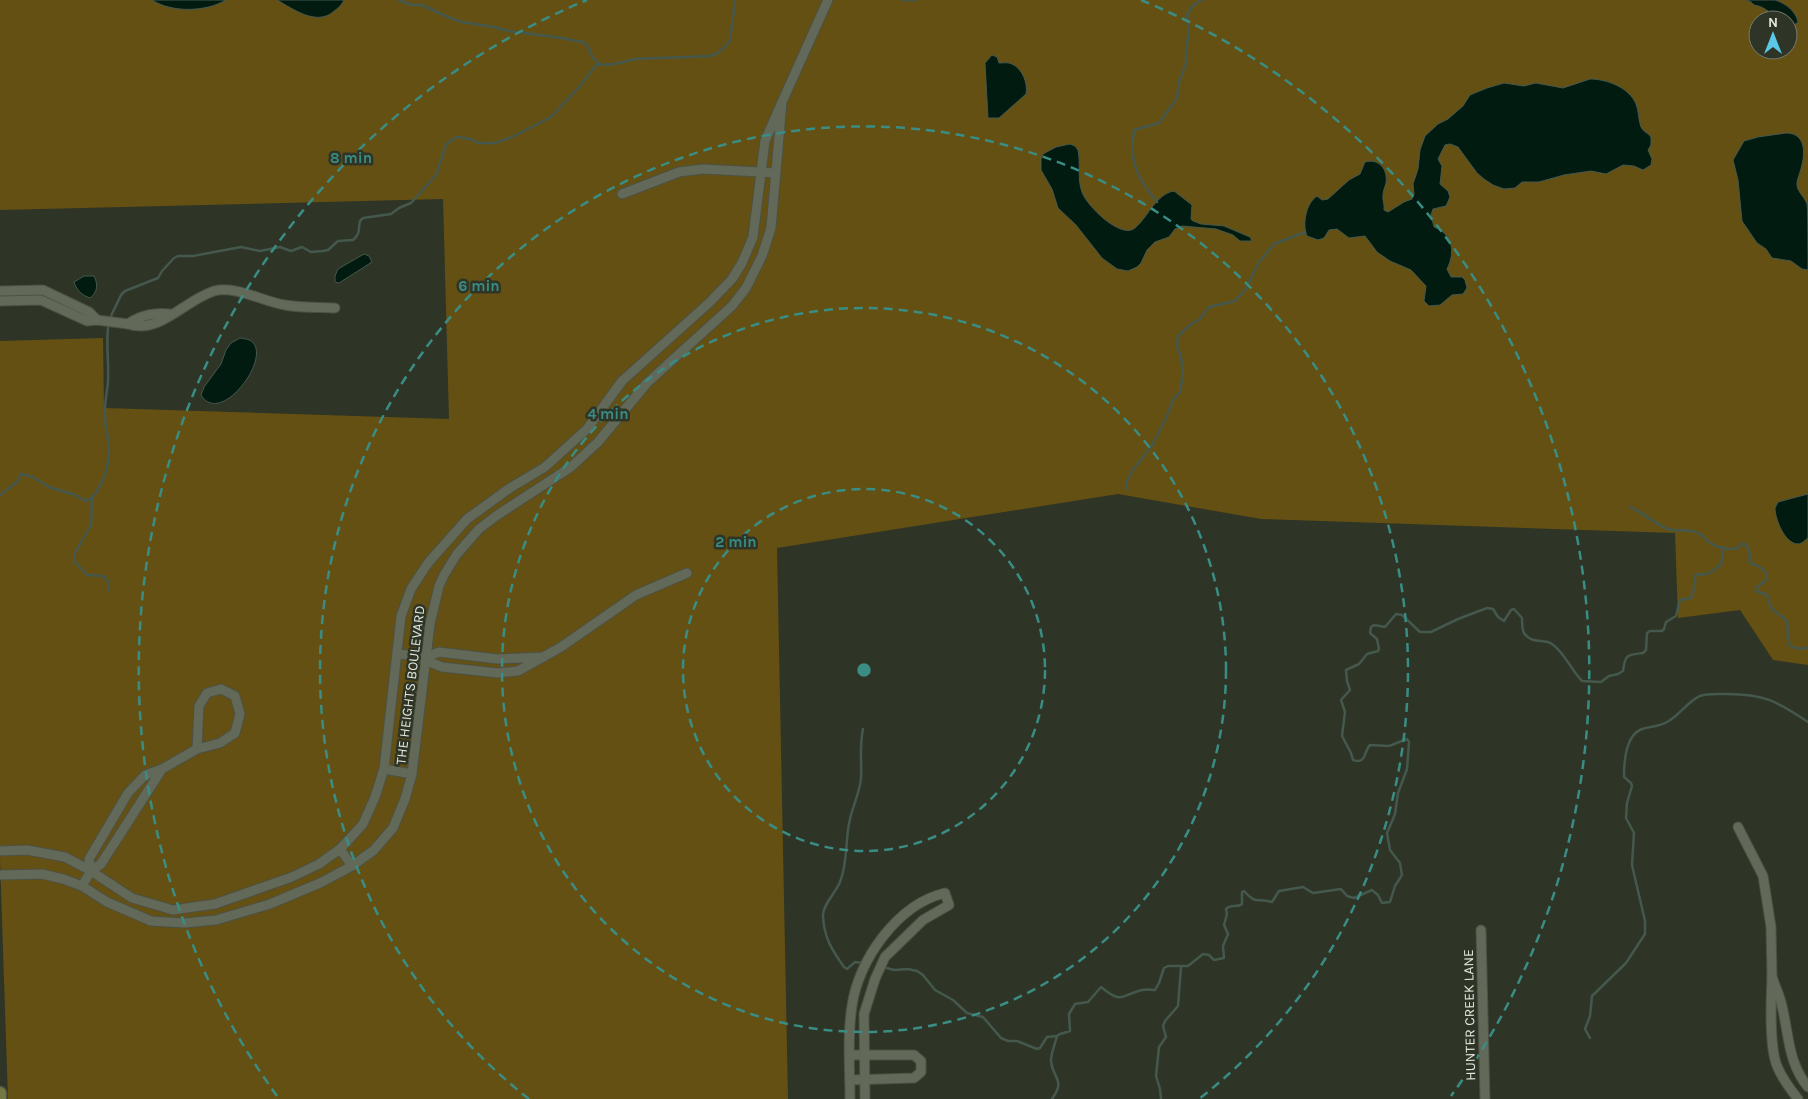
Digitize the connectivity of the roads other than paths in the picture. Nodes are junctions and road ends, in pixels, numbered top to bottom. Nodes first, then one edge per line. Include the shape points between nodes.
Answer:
1 (828, 0) edge
2 (782, 102) junction
3 (761, 172) junction
4 (776, 174) junction
5 (622, 194) dead end
6 (736, 272) junction
7 (751, 280) junction
8 (0, 291) edge
9 (50, 293) junction
10 (0, 301) edge
11 (48, 303) junction
12 (335, 308) dead end
13 (97, 320) junction
14 (664, 343) junction
15 (676, 356) junction
16 (550, 463) junction
17 (560, 474) junction
18 (439, 550) junction
19 (454, 560) junction
20 (687, 573) dead end
21 (398, 654) junction
22 (426, 657) junction
23 (544, 657) junction
24 (197, 749) junction
25 (162, 769) junction
26 (384, 769) junction
27 (412, 774) junction
28 (1738, 827) dead end
29 (340, 848) junction
30 (0, 851) edge
31 (352, 866) junction
32 (91, 871) junction
33 (0, 874) edge
34 (82, 886) junction
35 (249, 892) junction
36 (155, 905) junction
37 (254, 909) junction
38 (898, 920) junction
39 (151, 921) junction
40 (1481, 930) dead end
41 (910, 932) junction
42 (1772, 977) junction
43 (854, 997) junction
44 (869, 999) junction
45 (865, 1054) junction
46 (850, 1055) junction
47 (1795, 1066) junction
48 (1780, 1072) junction
49 (850, 1080) junction
50 (865, 1080) junction
51 (1808, 1087) edge
52 (0, 1094) edge
53 (0, 1099) edge
54 (850, 1099) edge
55 (865, 1099) edge
56 (1484, 1099) edge
57 (1798, 1099) edge

1 - 2 street, THE HEIGHTS BOULEVARD
2 - 3 street, THE HEIGHTS BOULEVARD via 767,134
2 - 4 street, THE HEIGHTS BOULEVARD
3 - 4 street
3 - 5 street via 703,168 679,172
3 - 6 street, THE HEIGHTS BOULEVARD via 753,237
4 - 7 street, THE HEIGHTS BOULEVARD via 769,237
6 - 7 street
6 - 14 street, THE HEIGHTS BOULEVARD via 721,292
7 - 15 street, THE HEIGHTS BOULEVARD via 732,306
8 - 9 street via 43,290
9 - 11 street
9 - 13 street via 89,312
10 - 11 street via 41,300
11 - 13 street via 87,321
12 - 13 street via 286,306 245,293 216,290 170,314 160,312 136,318 128,324
14 - 15 street
14 - 16 street, THE HEIGHTS BOULEVARD via 622,382 586,429
15 - 17 street, THE HEIGHTS BOULEVARD via 646,383 598,442
16 - 17 street
16 - 18 street, THE HEIGHTS BOULEVARD via 467,519
17 - 19 street, THE HEIGHTS BOULEVARD via 479,529
18 - 19 street
18 - 21 street, THE HEIGHTS BOULEVARD via 407,597
19 - 22 street, THE HEIGHTS BOULEVARD via 444,575 436,598
20 - 23 street via 636,595
21 - 22 street
21 - 26 street, THE HEIGHTS BOULEVARD
22 - 23 street via 439,652 497,658
22 - 23 street via 437,666 504,673 518,671
22 - 27 street, THE HEIGHTS BOULEVARD
24 - 24 street via 220,744 235,733 240,714 235,696 221,689 207,693 199,706
24 - 25 street
25 - 32 street via 101,864
25 - 32 street via 145,775 128,793 89,859
26 - 27 street
26 - 29 street, THE HEIGHTS BOULEVARD via 363,824
27 - 31 street, THE HEIGHTS BOULEVARD via 392,828 374,850
28 - 42 street via 1763,876 1771,927
29 - 31 street
29 - 35 street, THE HEIGHTS BOULEVARD via 319,864
30 - 32 street, THE HEIGHTS BOULEVARD via 27,850 65,857
31 - 37 street, THE HEIGHTS BOULEVARD via 320,883
32 - 34 street
32 - 36 street, THE HEIGHTS BOULEVARD via 132,898
33 - 34 street, THE HEIGHTS BOULEVARD via 42,874
34 - 39 street, THE HEIGHTS BOULEVARD via 106,902
35 - 36 street, THE HEIGHTS BOULEVARD via 215,904 173,910
35 - 37 street
36 - 39 street
37 - 39 street, THE HEIGHTS BOULEVARD via 208,921
38 - 41 street
38 - 41 street via 932,896 945,893 949,905
38 - 43 street via 880,940 862,970
40 - 56 street, HUNTER CREEK LANE
41 - 44 street via 885,957
42 - 47 street via 1782,1004
42 - 48 street via 1773,1046
43 - 44 street
43 - 46 street
44 - 45 street via 864,1014
45 - 46 street
45 - 50 street
45 - 50 street via 914,1055 921,1062 921,1072 914,1078
46 - 49 street
47 - 48 street
47 - 51 street
48 - 57 street
49 - 50 street
49 - 54 street
50 - 55 street
52 - 53 main road

